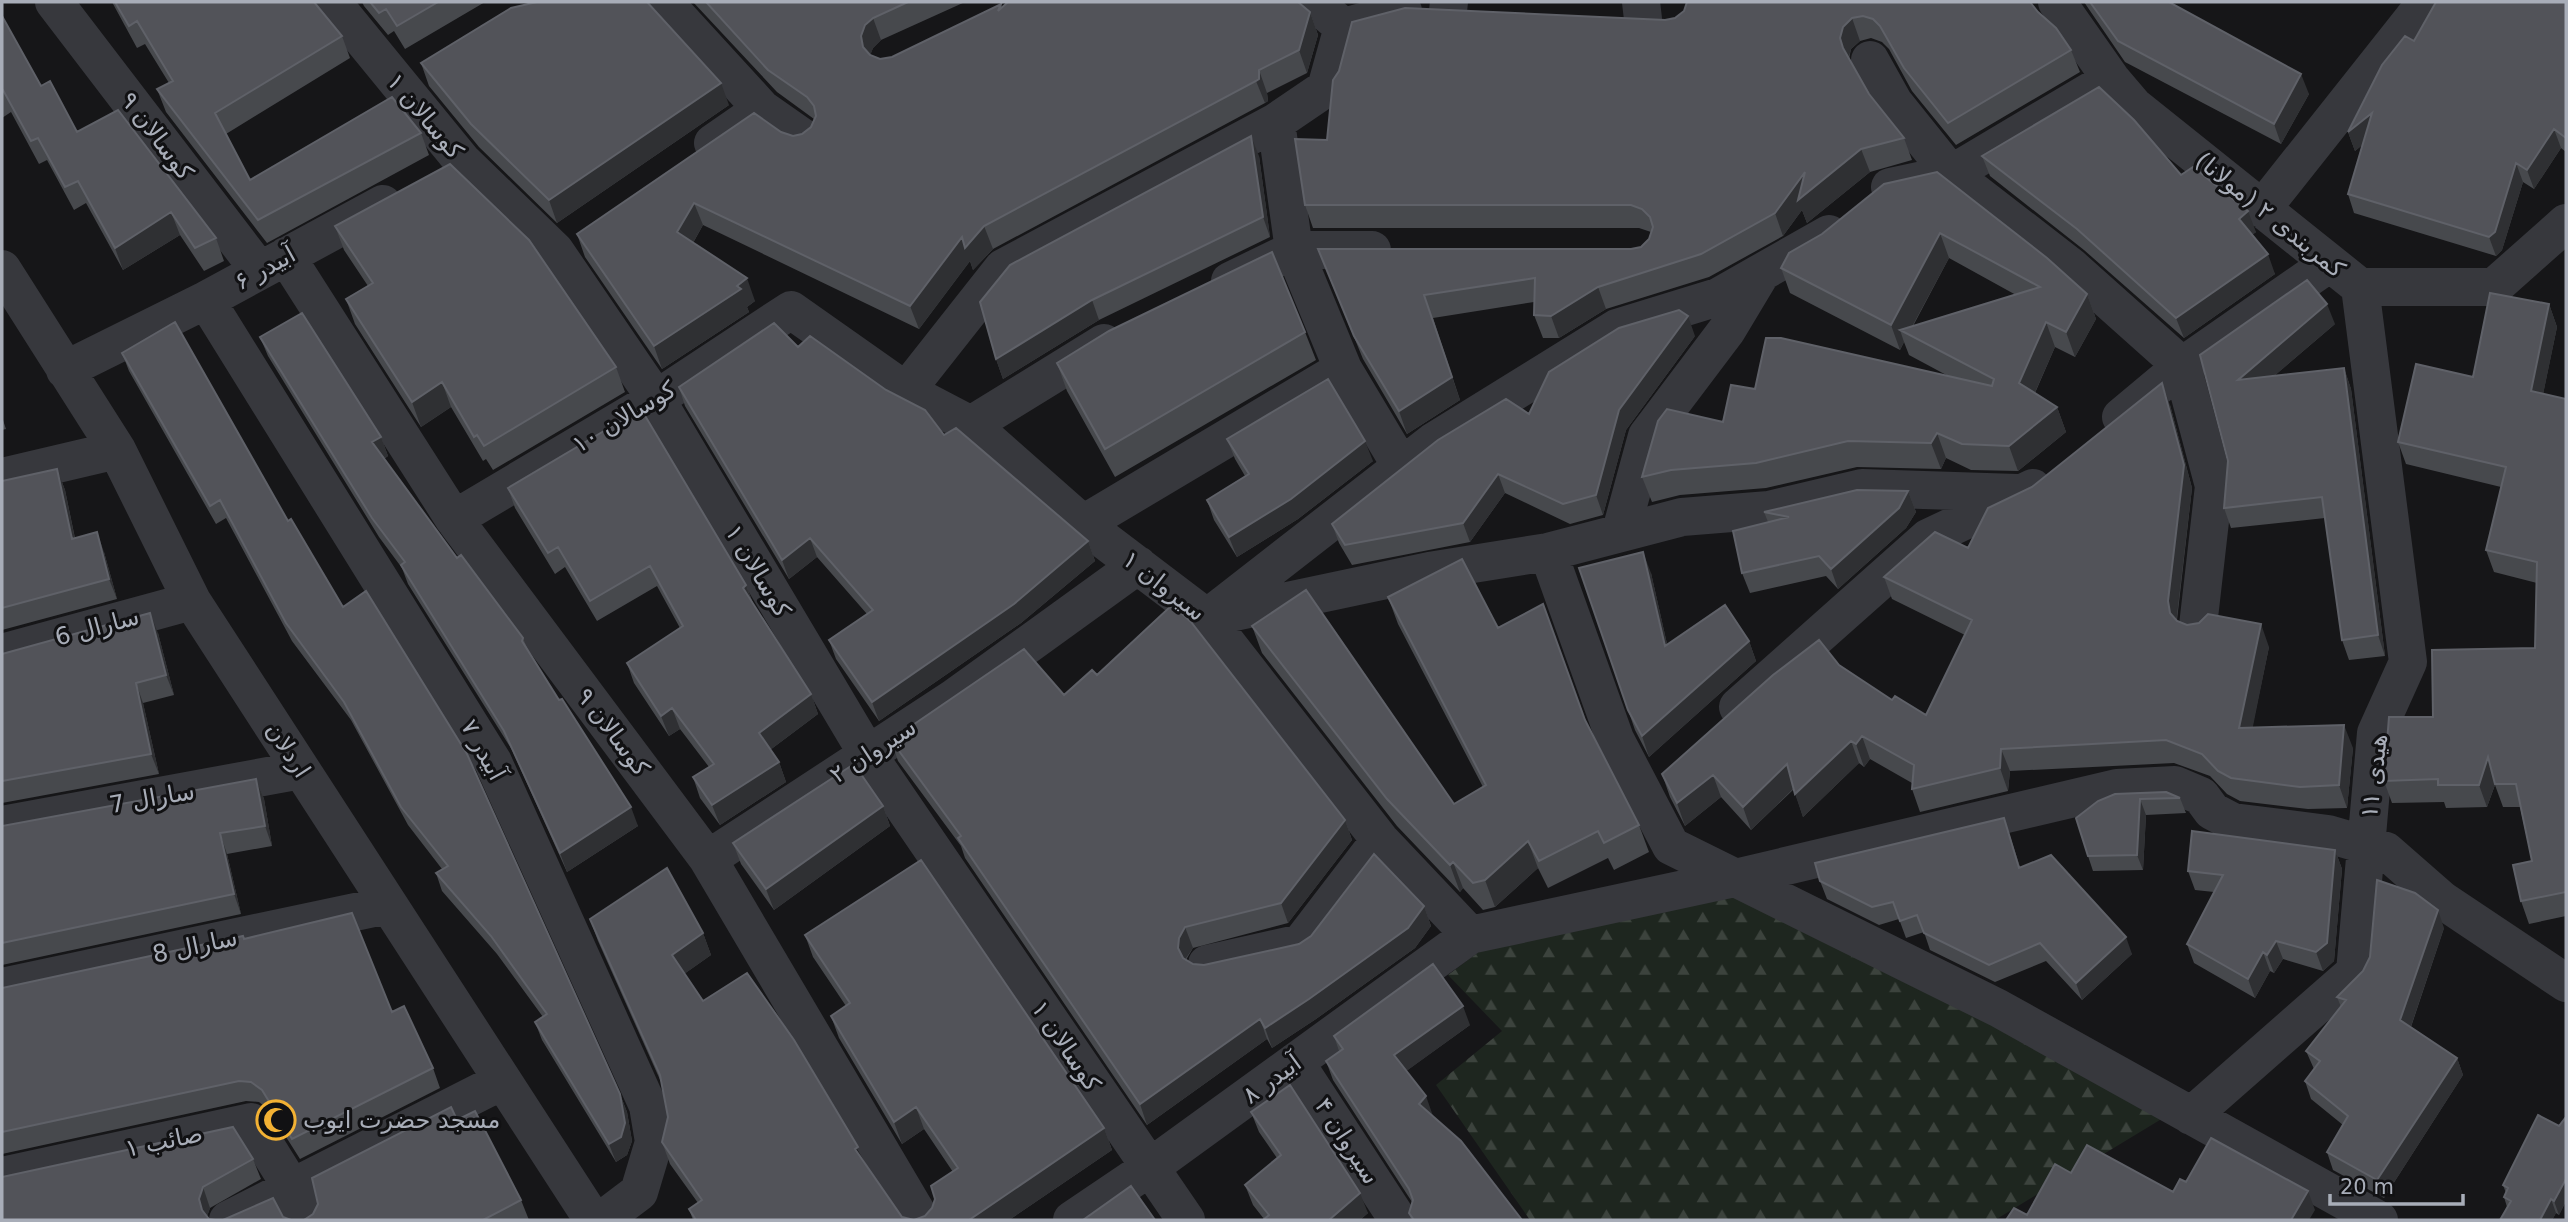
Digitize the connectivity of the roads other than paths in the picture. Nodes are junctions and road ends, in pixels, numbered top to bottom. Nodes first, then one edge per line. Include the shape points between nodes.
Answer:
1 (54, 2) edge
2 (331, 2) edge
3 (664, 2) edge
4 (1314, 2) edge
5 (2057, 2) edge
6 (2432, 2) edge
7 (1449, 6) edge
8 (1490, 12) edge
9 (1343, 14) edge
10 (1653, 14) edge
11 (1601, 18) edge
12 (430, 60) edge
13 (1870, 60) dead end
14 (2111, 79) junction
15 (395, 81) junction
16 (762, 109) junction
17 (1276, 122) junction
18 (802, 137) edge
19 (463, 162) junction
20 (681, 164) edge
21 (1951, 174) junction
22 (2262, 209) junction
23 (2566, 223) edge
24 (589, 227) edge
25 (1294, 250) junction
26 (1404, 250) edge
27 (555, 251) junction
28 (272, 263) junction
29 (2330, 263) junction
30 (2, 269) edge
31 (1762, 273) junction
32 (2360, 287) junction
33 (1195, 298) edge
34 (206, 300) junction
35 (791, 310) joint
36 (1133, 328) edge
37 (2182, 366) junction
38 (1343, 369) junction
39 (65, 370) junction
40 (906, 391) junction
41 (656, 399) junction
42 (971, 425) junction
43 (2091, 442) edge
44 (117, 450) junction
45 (1401, 466) junction
46 (2060, 468) edge
47 (2, 477) edge
48 (2026, 493) junction
49 (454, 519) junction
50 (1083, 524) junction
51 (1620, 531) junction
52 (1548, 552) junction
53 (1138, 565) junction
54 (192, 601) junction
55 (1207, 618) junction
56 (2198, 626) edge
57 (2, 653) edge
58 (1713, 728) edge
59 (868, 755) junction
60 (1672, 765) edge
61 (301, 771) junction
62 (1642, 792) junction
63 (2, 825) edge
64 (1380, 840) junction
65 (2366, 843) junction
66 (708, 859) junction
67 (1734, 877) junction
68 (388, 905) junction
69 (1471, 934) junction
70 (1207, 964) edge
71 (2566, 983) edge
72 (2, 987) edge
73 (1295, 1062) junction
74 (502, 1081) junction
75 (2191, 1116) junction
76 (1149, 1168) junction
77 (2, 1176) edge
78 (298, 1204) edge
79 (1388, 1216) edge
80 (229, 1220) edge
81 (593, 1220) edge
82 (602, 1220) edge
83 (921, 1220) edge
84 (1072, 1220) edge
85 (1186, 1220) edge
86 (2379, 1220) edge

1 - 28 street, کوسالان ۹
2 - 15 street, کوسالان ۱
3 - 16 street
4 - 9 street
5 - 14 street, کمربندی ۲ (مولانا)
6 - 22 street via 2415,16
7 - 8 street
7 - 9 street
9 - 17 street via 1326,88
10 - 11 street
12 - 15 street
13 - 21 street via 1894,103
14 - 21 street
14 - 22 street, کمربندی ۲ (مولانا) via 2134,106
15 - 19 street, کوسالان ۱
16 - 18 street
16 - 20 street
17 - 25 street
17 - 40 street via 1003,268
19 - 27 street, کوسالان ۱
19 - 28 street, آبیدر ۶
21 - 31 street via 1883,189 1818,242
21 - 37 street via 2070,266
22 - 29 street, کمربندی ۲ (مولانا)
23 - 32 street, کمربندی ۲ (مولانا) via 2494,287
24 - 27 street
25 - 26 street
25 - 33 street
25 - 38 street
27 - 41 street, کوسالان ۱
28 - 34 street, آبیدر ۶
28 - 49 street, کوسالان ۹
29 - 32 street, کمربندی ۲ (مولانا)
29 - 37 street
30 - 39 street, اردلان
31 - 45 street via 1718,297 1617,328
31 - 51 street via 1727,330 1647,436
32 - 65 street, هیدی ۱۱ via 2408,662 2376,733
34 - 39 street, آبیدر ۶
34 - 82 street, آبیدر ۷ via 493,762 648,1107 654,1142 639,1192
35 - 40 street, سیروان ۱
35 - 41 street, کوسالان ۱۰
36 - 42 street
37 - 43 street
37 - 56 street via 2214,486
38 - 45 street
38 - 50 street
39 - 44 street, اردلان
40 - 42 street, سیروان ۱
41 - 49 street, کوسالان ۱۰
41 - 59 street, کوسالان ۱
42 - 50 street, سیروان ۱
44 - 47 street
44 - 54 street, اردلان
45 - 55 street
46 - 48 street
48 - 51 street via 1863,488 1769,510 1682,517
48 - 58 street via 1928,538
49 - 66 street, کوسالان ۹
50 - 53 street, سیروان ۱
51 - 52 street
52 - 55 street via 1429,571
52 - 62 street via 1615,739
53 - 55 street, سیروان ۱
53 - 59 street, سیروان ۲
54 - 57 street, سارال 6
54 - 61 street, اردلان
55 - 64 street, سیروان ۱
59 - 66 street, سیروان ۲
59 - 76 street, کوسالان ۱
60 - 62 street
61 - 63 street, سارال 7
61 - 68 street, اردلان
62 - 67 street via 1671,846
64 - 69 street, سیروان ۱
64 - 70 street via 1301,943
65 - 67 street via 2233,822 2212,811 2201,796 2175,785 2117,788
65 - 71 street via 2386,850 2442,900
65 - 75 street, هیدی ۱۱ via 2355,972
66 - 83 street, کوسالان ۹
67 - 69 street
67 - 75 street via 1998,1008
68 - 72 street, سارال 8
68 - 74 street, اردلان
69 - 73 street, آبیدر ۸
73 - 76 street, آبیدر ۸
73 - 79 street, سیروان ۴
74 - 78 street
74 - 81 street, اردلان
75 - 86 street
76 - 84 street, آبیدر ۸
76 - 85 street, کوسالان ۱
77 - 78 street, صائب ۱ via 251,1122
78 - 80 street

